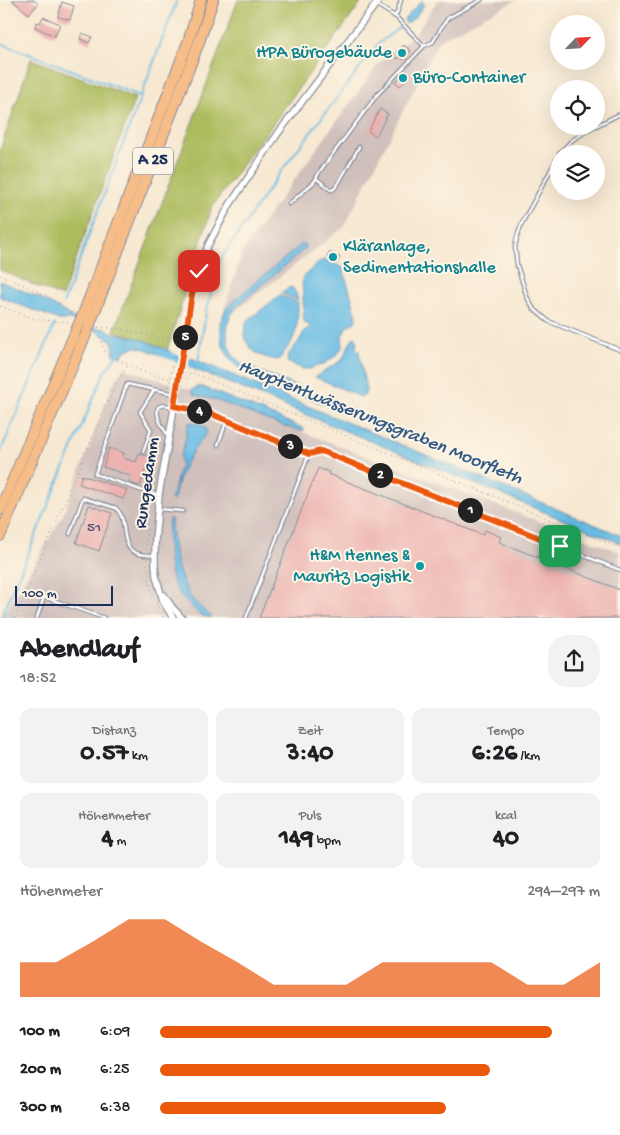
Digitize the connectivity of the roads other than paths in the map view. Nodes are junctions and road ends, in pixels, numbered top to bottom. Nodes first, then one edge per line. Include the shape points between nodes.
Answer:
1 (201, 0) edge
2 (213, 0) edge
3 (400, 0) edge
4 (481, 0) edge
5 (377, 2) edge
6 (394, 16) junction
7 (424, 46) junction
8 (620, 114) edge
9 (605, 122) edge
10 (581, 135) edge
11 (567, 145) edge
12 (359, 147) dead end
13 (550, 171) edge
14 (316, 178) junction
15 (289, 204) dead end
16 (86, 320) junction
17 (83, 329) junction
18 (620, 350) edge
19 (154, 390) junction
20 (176, 394) junction
21 (174, 406) junction
22 (227, 420) junction
23 (168, 438) junction
24 (218, 445) dead end
25 (143, 452) dead end
26 (309, 454) junction
27 (159, 494) junction
28 (157, 509) junction
29 (0, 510) edge
30 (183, 511) dead end
31 (70, 534) dead end
32 (0, 536) edge
33 (154, 555) junction
34 (620, 570) edge
35 (160, 589) junction
36 (37, 618) edge
37 (104, 618) edge
38 (173, 618) edge
39 (182, 618) edge
40 (246, 618) edge

1 - 16 highway, A 25
2 - 16 highway, A 25 via 191,64
3 - 6 lane
4 - 7 lane via 448,18 432,42
5 - 6 lane
5 - 20 street, Rungedamm via 279,132 229,206 208,245 192,294
6 - 7 lane
7 - 14 lane via 377,96
8 - 9 lane
10 - 11 lane
12 - 14 lane via 334,189
13 - 18 lane via 522,223 515,247 527,297 533,308 548,321
14 - 15 lane
16 - 17 highway, A 25, bridge
17 - 29 highway, A 25
17 - 32 highway, A 25
19 - 20 lane
19 - 25 lane via 140,412 151,430
19 - 27 lane via 127,384 95,474
20 - 21 street, Rungedamm
21 - 22 lane
21 - 23 street, Rungedamm
21 - 23 lane via 158,406 157,410
22 - 24 lane
22 - 26 lane
23 - 27 street, Rungedamm
26 - 34 lane via 321,451
26 - 40 lane
27 - 28 street, Rungedamm
28 - 30 lane
28 - 33 street, Rungedamm
31 - 33 lane via 83,498 120,511 128,545 144,556
33 - 35 street, Rungedamm
35 - 38 street, Rungedamm
35 - 39 street, Rungedamm
36 - 37 lane via 44,597

